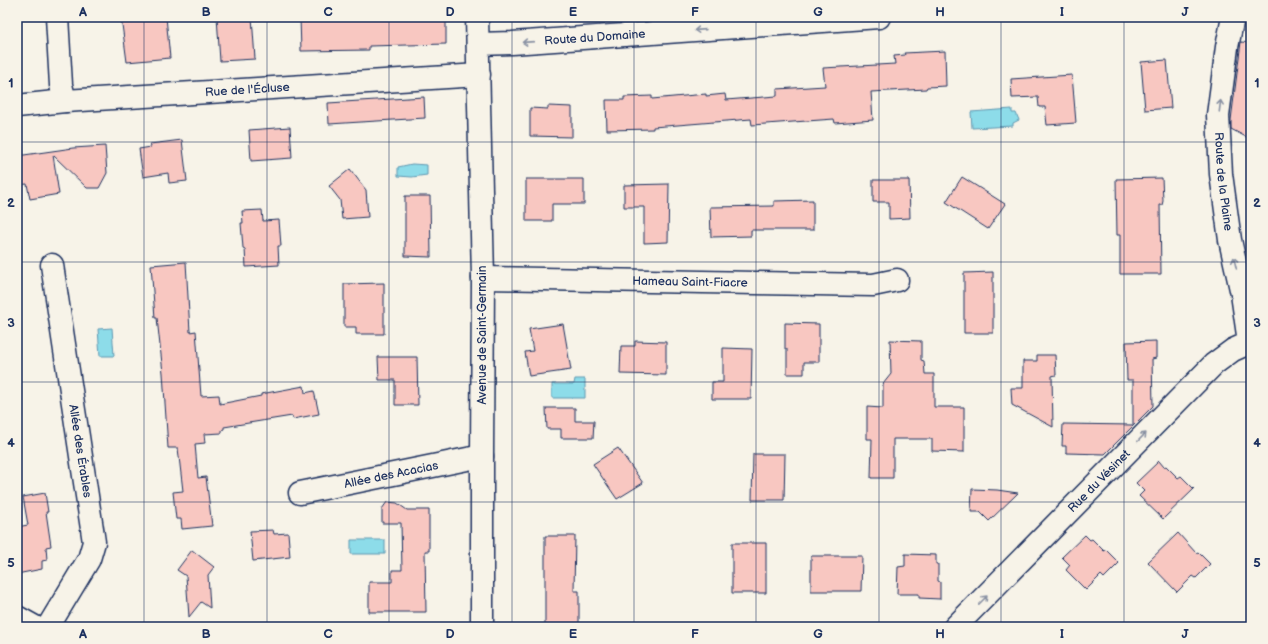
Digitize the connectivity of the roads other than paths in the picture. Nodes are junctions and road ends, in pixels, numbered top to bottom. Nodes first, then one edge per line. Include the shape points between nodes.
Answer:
1 (57, 17) edge
2 (477, 17) edge
3 (878, 17) edge
4 (1233, 17) edge
5 (478, 44) junction
6 (479, 74) junction
7 (65, 101) junction
8 (17, 106) edge
9 (52, 265) dead end
10 (483, 278) junction
11 (897, 280) dead end
12 (1250, 343) edge
13 (482, 456) junction
14 (300, 493) dead end
15 (17, 617) edge
16 (35, 627) edge
17 (48, 627) edge
18 (482, 627) edge
19 (955, 627) edge

1 - 7 street via 61,85
2 - 5 street, Avenue de Saint-Germain
3 -> 5 street, Route du Domaine
12 -> 4 street, Route de la Plaine via 1230,240 1221,174 1218,115
5 - 6 street, Avenue de Saint-Germain
6 - 7 street, Rue de l'Écluse
6 - 10 street, Avenue de Saint-Germain
7 - 8 street, Rue de l'Écluse
9 - 17 street, Allée des Érables via 94,542 89,559
10 - 11 street, Hameau Saint-Fiacre via 873,285
10 - 13 street, Avenue de Saint-Germain
19 -> 12 street, Rue du Vésinet via 1214,364 1233,350
13 - 14 street, Allée des Acacias
13 - 18 street, Avenue de Saint-Germain
15 - 16 street

